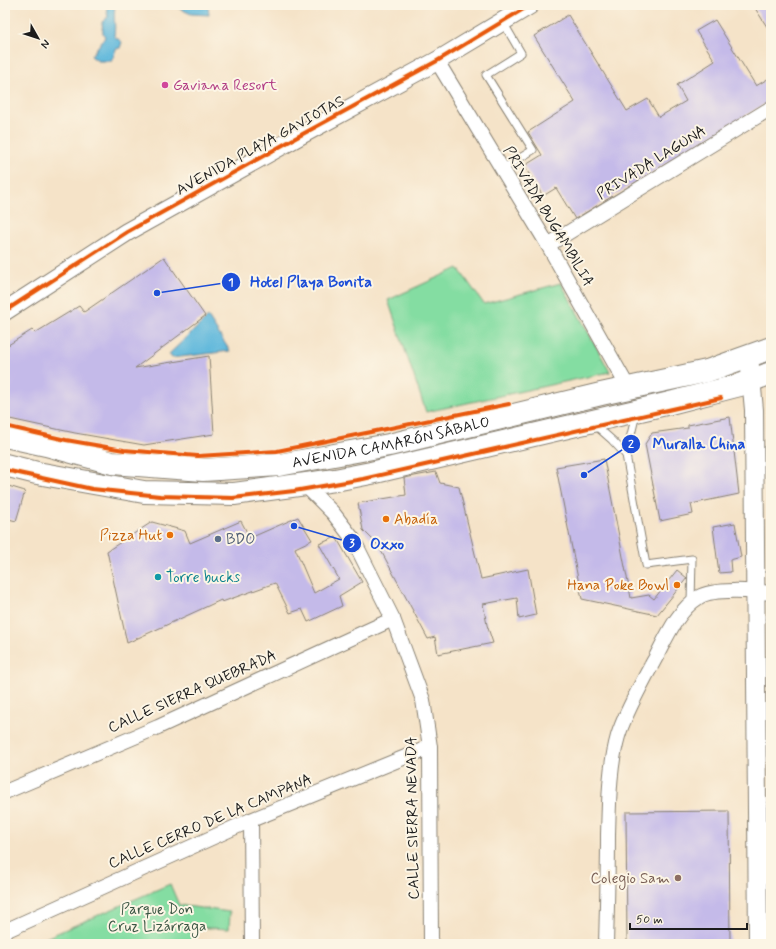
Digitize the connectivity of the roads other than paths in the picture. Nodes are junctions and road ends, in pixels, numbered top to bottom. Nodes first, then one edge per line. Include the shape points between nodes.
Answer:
1 (530, 5) edge
2 (502, 22) junction
3 (437, 62) junction
4 (771, 108) edge
5 (502, 169) junction
6 (548, 245) junction
7 (5, 311) edge
8 (771, 348) edge
9 (749, 356) junction
10 (761, 377) edge
11 (629, 389) junction
12 (637, 410) junction
13 (590, 421) junction
14 (5, 436) edge
15 (626, 455) junction
16 (5, 465) edge
17 (304, 484) junction
18 (764, 592) edge
19 (691, 603) junction
20 (393, 619) junction
21 (430, 747) junction
22 (5, 792) edge
23 (251, 820) junction
24 (5, 931) edge
25 (252, 944) edge
26 (431, 944) edge
27 (606, 944) edge
28 (758, 944) edge

1 - 2 street, AVENIDA PLAYA GAVIOTAS
2 - 3 street, AVENIDA PLAYA GAVIOTAS
2 - 5 lane via 521,53 486,75 533,150
3 - 5 street, PRIVADA BUGAMBILIA
3 - 7 street, AVENIDA PLAYA GAVIOTAS via 127,232
4 - 6 street, PRIVADA LAGUNA
5 - 6 street, PRIVADA BUGAMBILIA
6 - 11 street, PRIVADA BUGAMBILIA
8 - 9 main road, AVENIDA CAMARÓN SÁBALO
9 - 10 street
9 - 11 main road, AVENIDA CAMARÓN SÁBALO via 707,371
10 - 12 main road, AVENIDA CAMARÓN SÁBALO
10 - 18 street via 754,410
11 - 14 main road, AVENIDA CAMARÓN SÁBALO via 389,445 279,465 203,470 112,463
12 - 13 main road, AVENIDA CAMARÓN SÁBALO
12 - 15 lane
13 - 15 lane
13 - 17 main road, AVENIDA CAMARÓN SÁBALO via 371,473
15 - 19 lane via 646,565 692,559
16 - 17 main road, AVENIDA CAMARÓN SÁBALO via 144,492 234,494
17 - 20 street, CALLE SIERRA NEVADA via 333,513 353,539
18 - 19 street via 714,593 700,596
18 - 28 street
19 - 27 street via 671,628 618,736 609,797
20 - 21 street, CALLE SIERRA NEVADA via 423,700
20 - 22 street, CALLE SIERRA QUEBRADA via 158,727
21 - 23 street, CALLE CERRO DE LA CAMPANA
21 - 26 street, CALLE SIERRA NEVADA
23 - 24 street, CALLE CERRO DE LA CAMPANA
23 - 25 street

